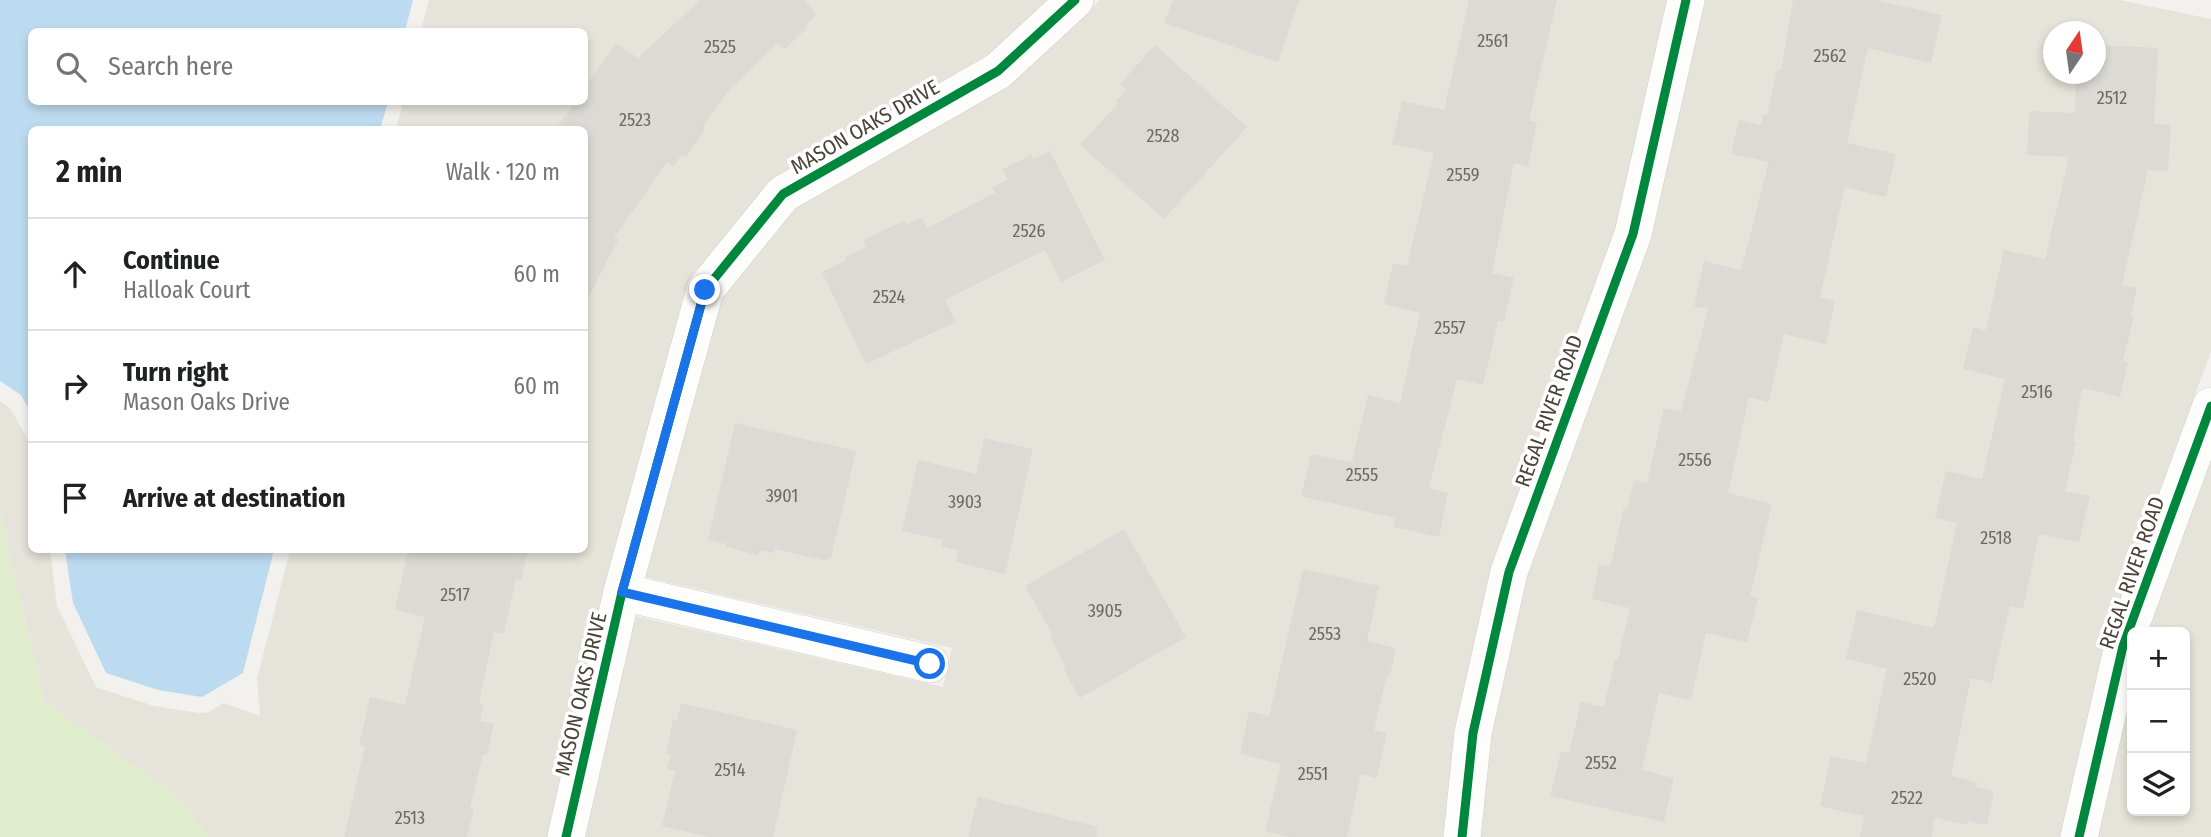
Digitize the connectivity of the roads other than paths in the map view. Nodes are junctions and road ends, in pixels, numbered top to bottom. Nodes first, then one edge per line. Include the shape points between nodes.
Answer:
1 (1075, 0) edge
2 (1686, 0) edge
3 (2211, 407) edge
4 (622, 592) junction
5 (930, 664) dead end
6 (566, 837) edge
7 (1462, 837) edge
8 (2079, 837) edge

1 - 4 street, MASON OAKS DRIVE via 998,71 783,194 705,290
2 - 7 street, REGAL RIVER ROAD via 1633,234 1508,572 1473,733
3 - 8 street, REGAL RIVER ROAD via 2123,646
4 - 5 street
4 - 6 street, MASON OAKS DRIVE

